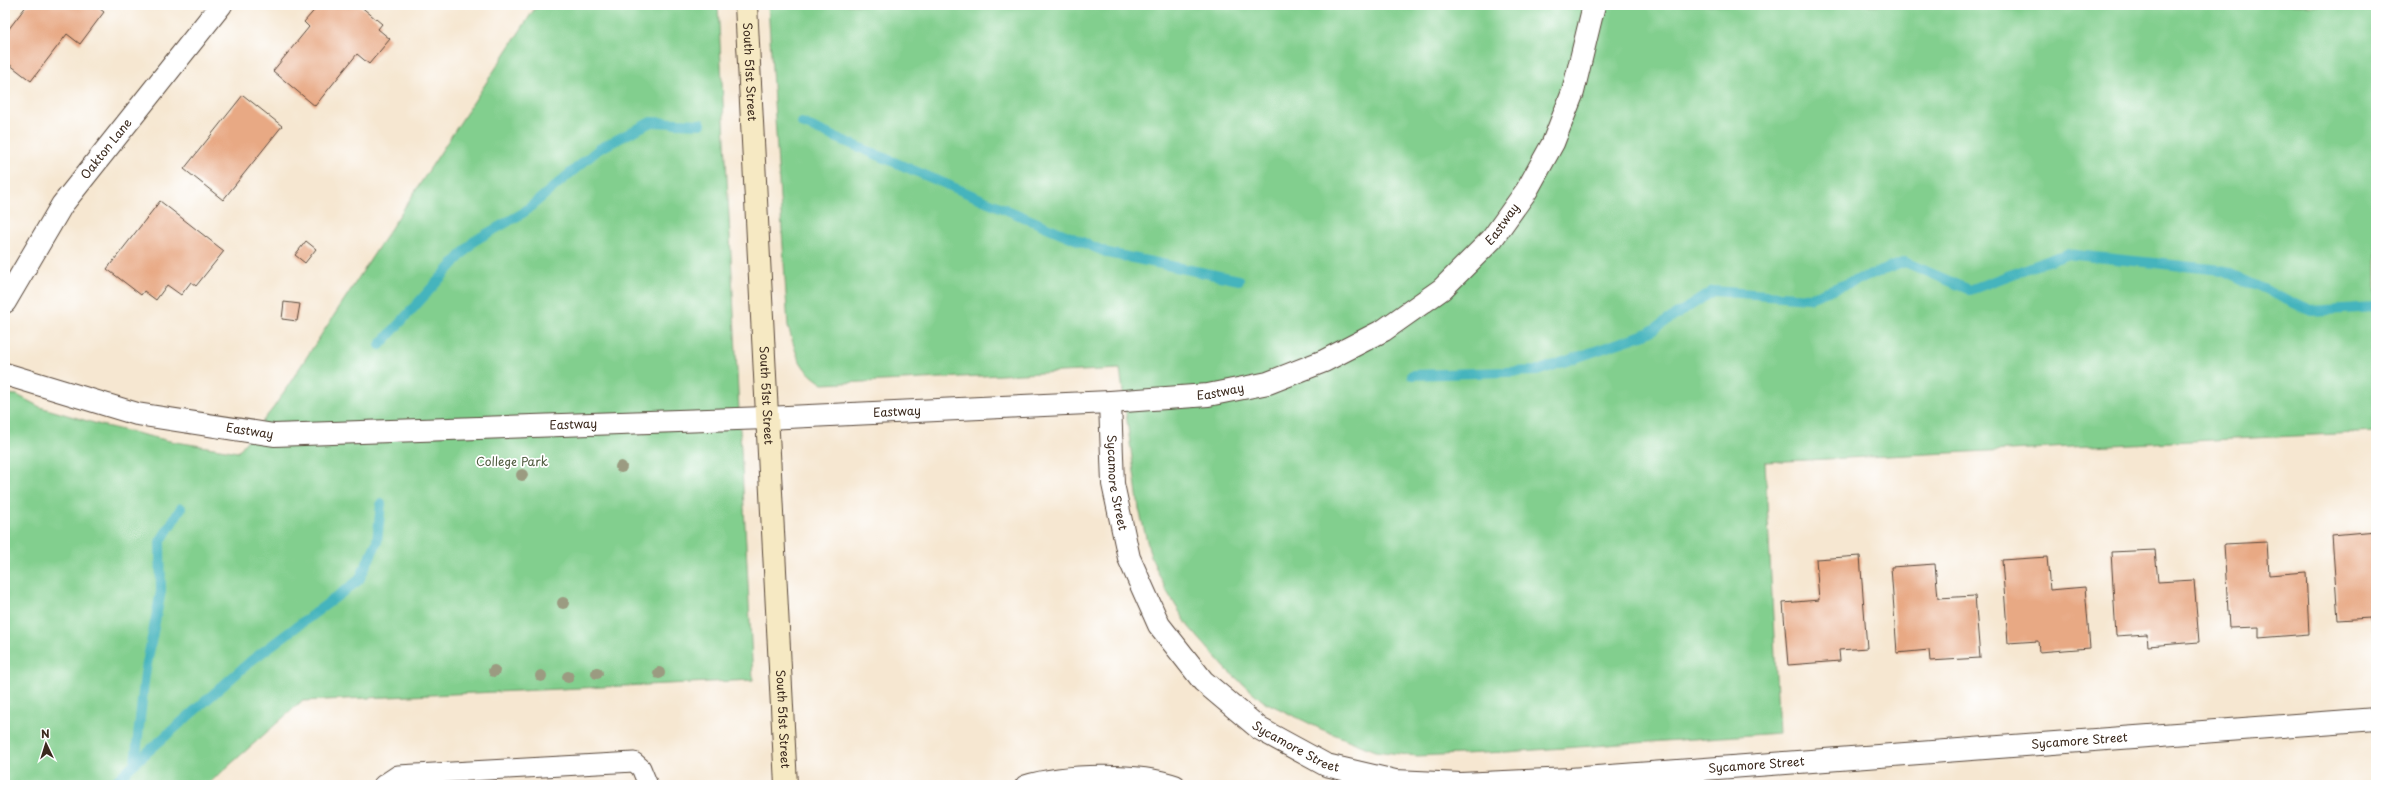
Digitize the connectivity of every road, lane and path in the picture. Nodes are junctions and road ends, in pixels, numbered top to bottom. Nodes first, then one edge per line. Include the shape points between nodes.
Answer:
1 (221, 5) edge
2 (746, 5) edge
3 (1594, 5) edge
4 (5, 302) edge
5 (5, 374) edge
6 (1110, 402) junction
7 (766, 418) junction
8 (2376, 720) edge
9 (383, 785) edge
10 (648, 785) edge
11 (786, 785) edge
12 (1025, 785) edge
13 (1176, 785) edge

1 - 4 street, Oakton Lane via 62,205
2 - 7 street, South 51st Street
3 - 6 street, Eastway via 1573,92 1553,143 1528,190 1492,239 1442,289 1384,330 1324,361 1268,383 1208,395
5 - 7 street, Eastway via 137,414 274,435
6 - 7 street, Eastway
6 - 8 street, Sycamore Street via 1113,484 1129,558 1159,624 1204,681 1260,729 1326,765 1395,781 1461,784 1570,779
7 - 11 street, South 51st Street
9 - 10 lane via 398,776 634,762 641,768
12 - 13 lane via 1076,777 1124,776 1166,781

